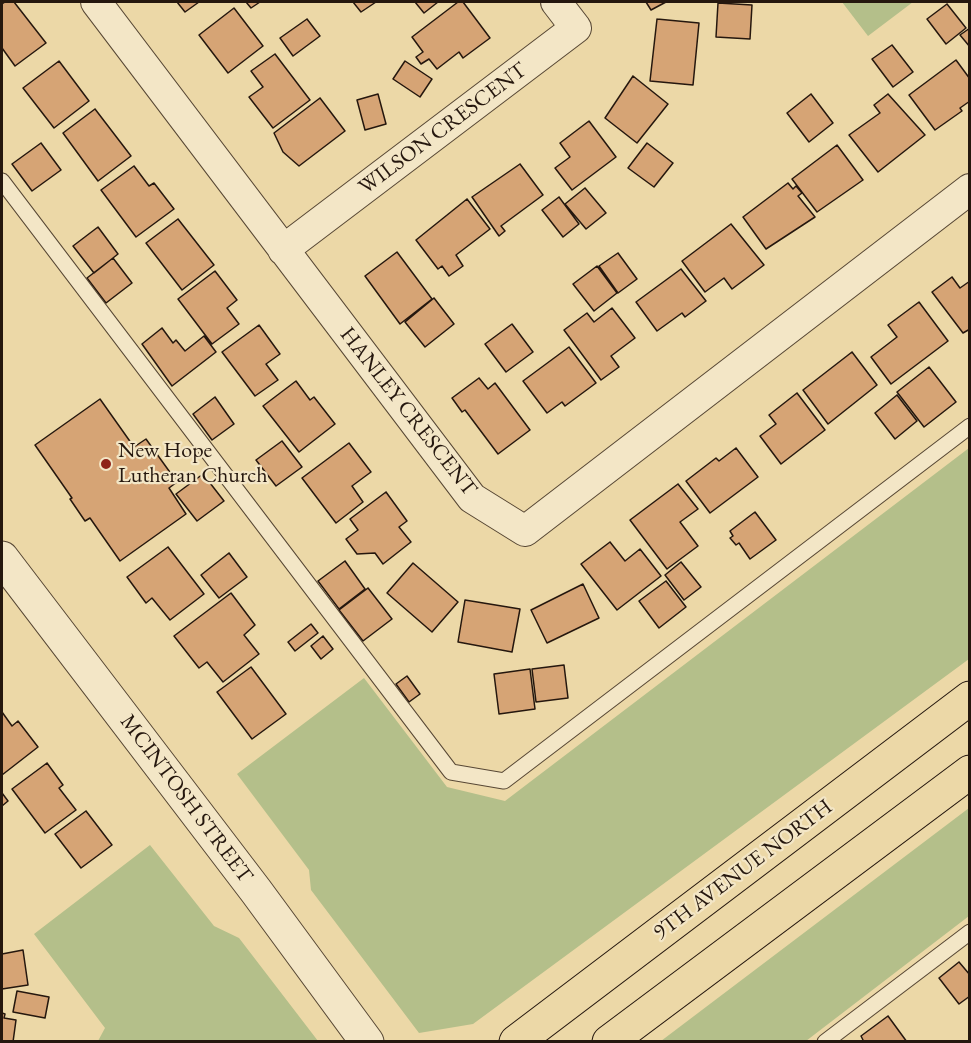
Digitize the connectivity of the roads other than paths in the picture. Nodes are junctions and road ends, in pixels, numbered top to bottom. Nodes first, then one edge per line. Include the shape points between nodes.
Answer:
1 (96, 2) edge
2 (556, 2) edge
3 (2, 181) edge
4 (969, 189) edge
5 (283, 250) junction
6 (969, 426) edge
7 (2, 558) edge
8 (969, 698) edge
9 (969, 772) edge
10 (969, 933) edge
11 (367, 1041) edge
12 (516, 1041) edge
13 (609, 1041) edge
14 (825, 1041) edge

1 - 5 street, HANLEY CRESCENT
2 - 5 street, WILSON CRESCENT via 576,28
3 - 6 lane via 451,772 504,781
4 - 5 street, HANLEY CRESCENT via 525,531 472,498
7 - 11 street, MCINTOSH STREET
8 - 12 main road, 9TH AVENUE NORTH
9 - 13 main road
10 - 14 lane

